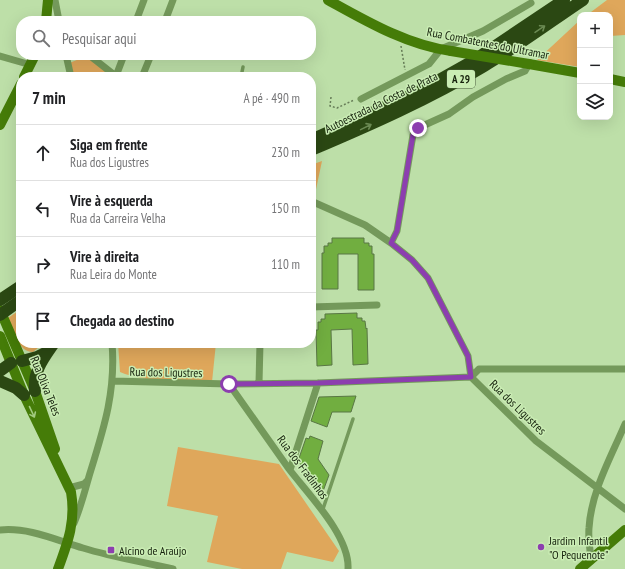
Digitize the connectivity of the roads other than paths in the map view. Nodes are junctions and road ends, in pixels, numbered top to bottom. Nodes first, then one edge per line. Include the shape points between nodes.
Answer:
1 (48, 0) edge
2 (55, 0) edge
3 (144, 0) edge
4 (173, 0) edge
5 (328, 0) edge
6 (564, 0) edge
7 (583, 0) edge
8 (531, 3) dead end
9 (46, 16) edge
10 (58, 16) edge
11 (138, 16) edge
12 (167, 16) edge
13 (446, 50) junction
14 (0, 56) edge
15 (33, 60) edge
16 (67, 60) edge
17 (96, 60) edge
18 (122, 60) edge
19 (149, 60) edge
20 (529, 64) junction
21 (31, 65) junction
22 (243, 67) dead end
23 (27, 72) edge
24 (70, 72) edge
25 (112, 72) edge
26 (118, 72) edge
27 (144, 72) edge
28 (242, 72) edge
29 (577, 72) edge
30 (613, 80) edge
31 (625, 82) edge
32 (16, 94) edge
33 (361, 99) road end
34 (0, 125) edge
35 (316, 138) edge
36 (316, 148) edge
37 (316, 203) edge
38 (391, 243) junction
39 (16, 289) edge
40 (0, 300) edge
41 (16, 304) edge
42 (377, 305) dead end
43 (316, 307) edge
44 (0, 310) edge
45 (0, 314) edge
46 (0, 336) edge
47 (50, 348) edge
48 (50, 348) edge
49 (112, 348) edge
50 (260, 348) edge
51 (16, 360) junction
52 (625, 369) edge
53 (0, 371) edge
54 (471, 377) junction
55 (113, 381) junction
56 (0, 382) edge
57 (259, 383) junction
58 (318, 383) junction
59 (229, 384) junction
60 (30, 393) junction
61 (353, 419) dead end
62 (625, 424) edge
63 (290, 470) junction
64 (87, 485) junction
65 (597, 489) junction
66 (70, 490) junction
67 (625, 509) edge
68 (322, 510) junction
69 (71, 529) junction
70 (0, 530) edge
71 (625, 530) edge
72 (67, 542) junction
73 (591, 559) junction
74 (58, 569) edge
75 (172, 569) edge
76 (348, 569) edge
77 (581, 569) edge

1 - 9 main road
2 - 10 street
3 - 11 street
4 - 12 street
5 - 13 main road, Rua Combatentes do Ultramar via 402,37
6 - 35 highway, Autoestrada da Costa de Prata / A 29 via 473,61 416,93
36 -> 7 highway, Autoestrada da Costa de Prata / A 29 via 419,102 471,73
8 - 13 street
13 - 20 main road, Rua Combatentes do Ultramar, bridge
13 - 33 street via 406,78
14 - 21 street
15 - 21 main road
16 - 24 street
17 - 25 street
18 - 26 street
19 - 27 street
20 - 29 main road, Rua Combatentes do Ultramar
20 - 38 street via 525,71 473,97 449,114 418,128 413,135 397,231
21 - 23 main road
22 - 28 lane
30 - 31 main road
32 - 34 main road
37 - 38 street via 365,225
38 - 54 street via 412,260 428,278 468,356
39 - 40 highway
41 - 45 highway, bridge
42 - 43 street
44 - 51 main road, Rua Oliva Teles via 14,341
46 - 51 main road, Rua Oliva Teles via 4,346
47 - 51 highway via 37,357
48 - 60 highway via 36,373
49 - 55 street, Rua Oliva Teles
50 - 57 street
51 - 53 highway
51 - 60 main road, Rua Oliva Teles
52 - 54 street via 479,369
54 - 58 street, Rua dos Ligustres
54 - 65 street, Rua dos Ligustres via 536,441
55 - 59 street, Rua dos Ligustres
55 - 64 street, Rua Oliva Teles via 107,417
56 - 60 highway
57 - 58 street, Rua dos Ligustres
57 - 59 street, Rua dos Ligustres
58 - 63 street
59 - 63 street, Rua dos Fradinhos
60 - 66 main road, Rua Oliva Teles
61 - 68 lane
62 - 65 street
63 - 68 street, Rua dos Fradinhos
64 - 66 street via 80,492
64 - 69 street, Rua Oliva Teles
65 - 67 street, Rua dos Ligustres
65 - 73 street via 588,530
66 - 69 main road, Rua Oliva Teles via 74,508
68 - 76 street, Rua dos Fradinhos via 346,549
69 - 72 main road, Rua Oliva Teles
70 - 72 street via 13,529
71 - 73 main road
72 - 74 main road, Rua Oliva Teles
72 - 75 street
73 - 77 main road

